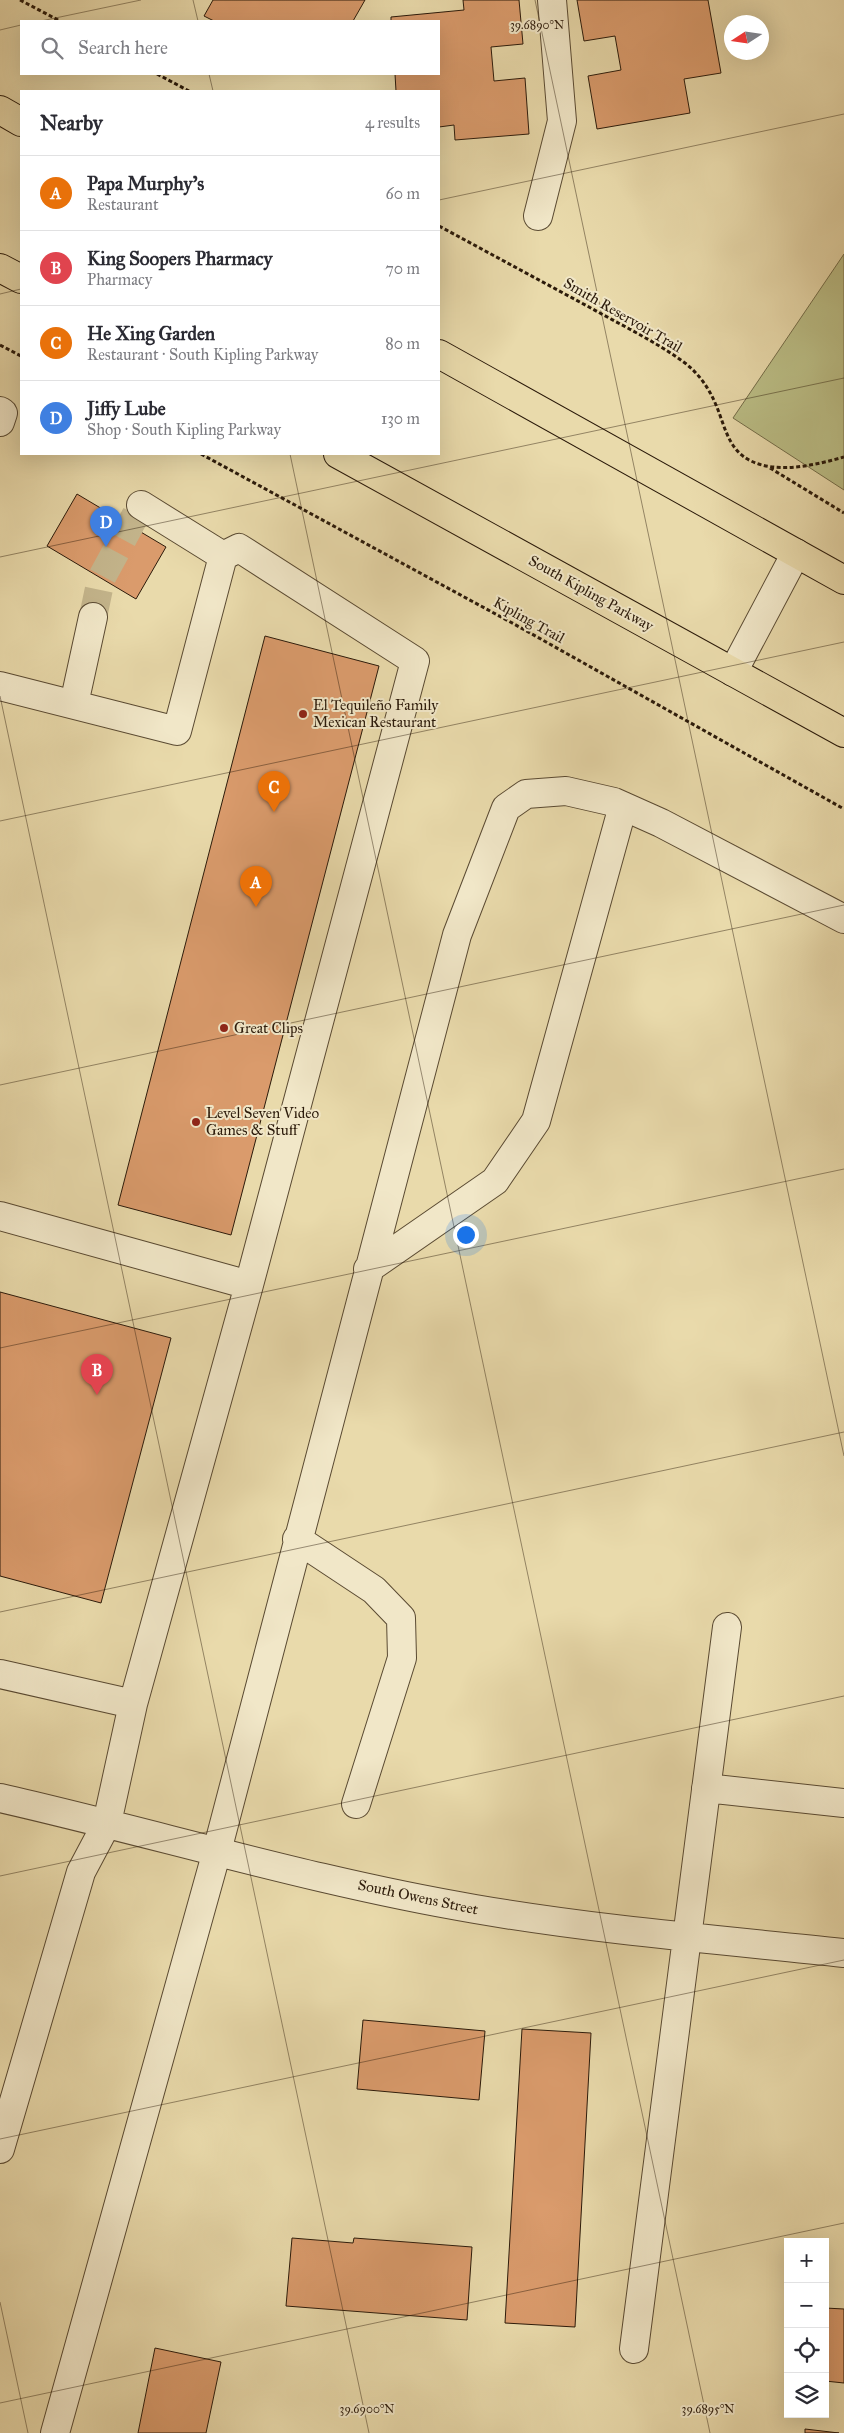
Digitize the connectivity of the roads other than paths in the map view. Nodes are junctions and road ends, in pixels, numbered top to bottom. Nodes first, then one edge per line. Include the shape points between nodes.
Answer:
1 (552, 0) edge
2 (0, 110) edge
3 (20, 121) edge
4 (538, 216) dead end
5 (0, 268) edge
6 (20, 278) edge
7 (440, 355) edge
8 (0, 411) edge
9 (0, 422) edge
10 (340, 455) edge
11 (142, 504) dead end
12 (796, 553) junction
13 (223, 556) junction
14 (844, 580) edge
15 (93, 617) tunnel mouth
16 (733, 672) junction
17 (0, 686) edge
18 (74, 704) junction
19 (844, 733) edge
20 (622, 806) junction
21 (844, 919) edge
22 (0, 1216) edge
23 (368, 1269) junction
24 (249, 1285) junction
25 (297, 1539) junction
26 (728, 1627) dead end
27 (0, 1674) edge
28 (133, 1704) junction
29 (706, 1788) junction
30 (0, 1798) edge
31 (356, 1804) dead end
32 (844, 1804) edge
33 (107, 1823) junction
34 (217, 1850) junction
35 (687, 1936) junction
36 (844, 1953) edge
37 (0, 2149) edge
38 (634, 2349) dead end
39 (55, 2433) edge

1 - 4 street via 562,121
2 - 3 main road
5 - 6 main road
7 - 12 main road
8 - 9 street
10 - 16 main road, South Kipling Parkway
11 - 13 street
12 - 14 main road
12 - 16 street
13 - 18 street via 177,730
13 - 24 street via 239,548 415,661
15 - 18 street
16 - 19 main road, South Kipling Parkway
17 - 18 street
20 - 21 street via 661,823
20 - 23 street via 536,1121 495,1181
20 - 23 street via 566,791 526,794 506,808 458,935
22 - 24 street
23 - 25 street
24 - 28 street
25 - 31 street via 374,1590 401,1618 402,1658
25 - 34 street
26 - 29 street
27 - 28 street
28 - 33 street
29 - 32 street
29 - 35 street
30 - 33 street, South Owens Street
33 - 34 street, South Owens Street
33 - 37 street via 82,1872
34 - 35 street, South Owens Street via 323,1877 476,1909
34 - 39 street
35 - 36 street, South Owens Street
35 - 38 street

